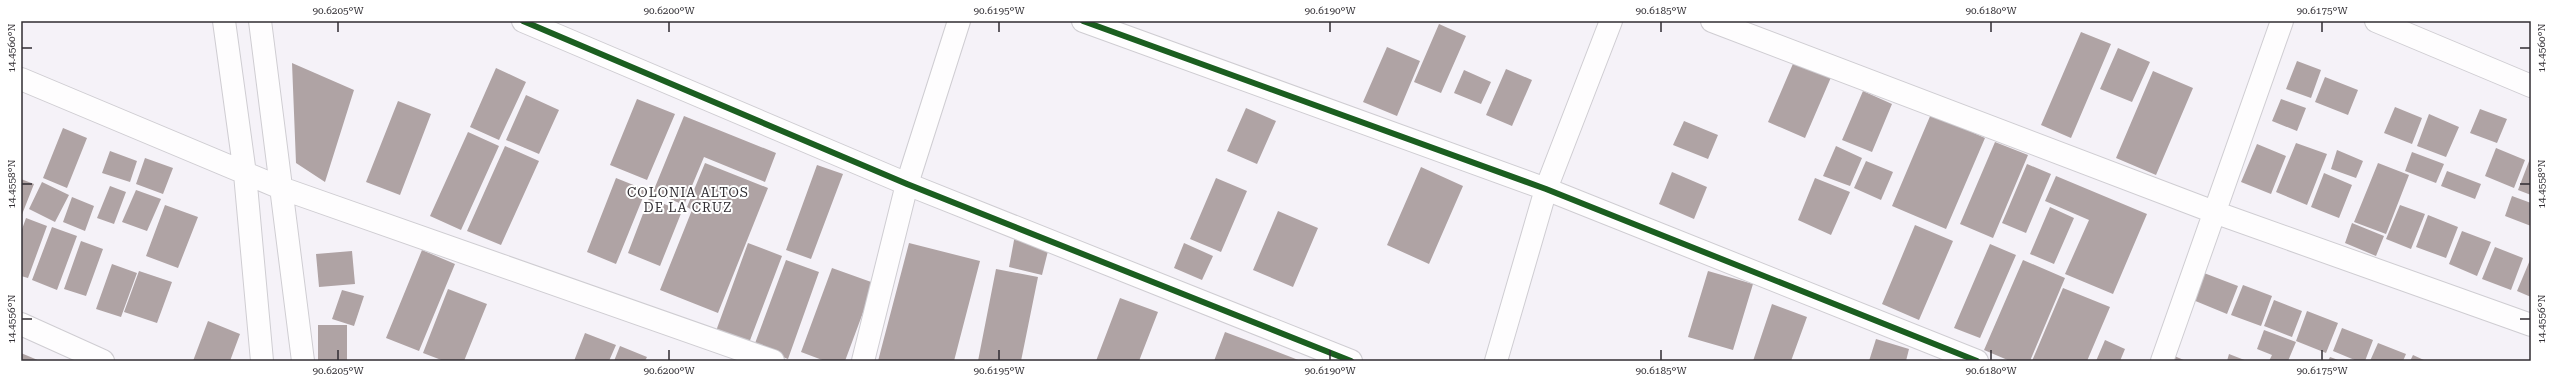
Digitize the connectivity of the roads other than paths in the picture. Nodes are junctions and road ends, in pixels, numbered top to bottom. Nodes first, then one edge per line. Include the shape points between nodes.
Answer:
1 (224, 21) edge
2 (260, 21) edge
3 (523, 21) edge
4 (959, 21) edge
5 (1083, 21) edge
6 (1611, 21) edge
7 (1712, 21) edge
8 (2282, 21) edge
9 (2376, 21) edge
10 (21, 79) edge
11 (2531, 86) edge
12 (245, 174) junction
13 (907, 184) junction
14 (281, 188) junction
15 (1546, 189) junction
16 (2214, 212) junction
17 (21, 324) edge
18 (2531, 325) edge
19 (103, 361) edge
20 (262, 361) edge
21 (304, 361) edge
22 (773, 361) edge
23 (863, 361) edge
24 (1351, 361) edge
25 (1496, 361) edge
26 (1978, 361) edge
27 (2162, 361) edge

1 - 12 street
2 - 14 street
3 - 13 street
4 - 13 street
5 - 15 street
6 - 15 street
7 - 16 street
8 - 16 street
9 - 11 street
10 - 12 street
12 - 14 street
12 - 20 street
13 - 23 street
13 - 24 street
14 - 21 street
14 - 22 street
15 - 25 street
15 - 26 street
16 - 18 street
16 - 27 street
17 - 19 street

